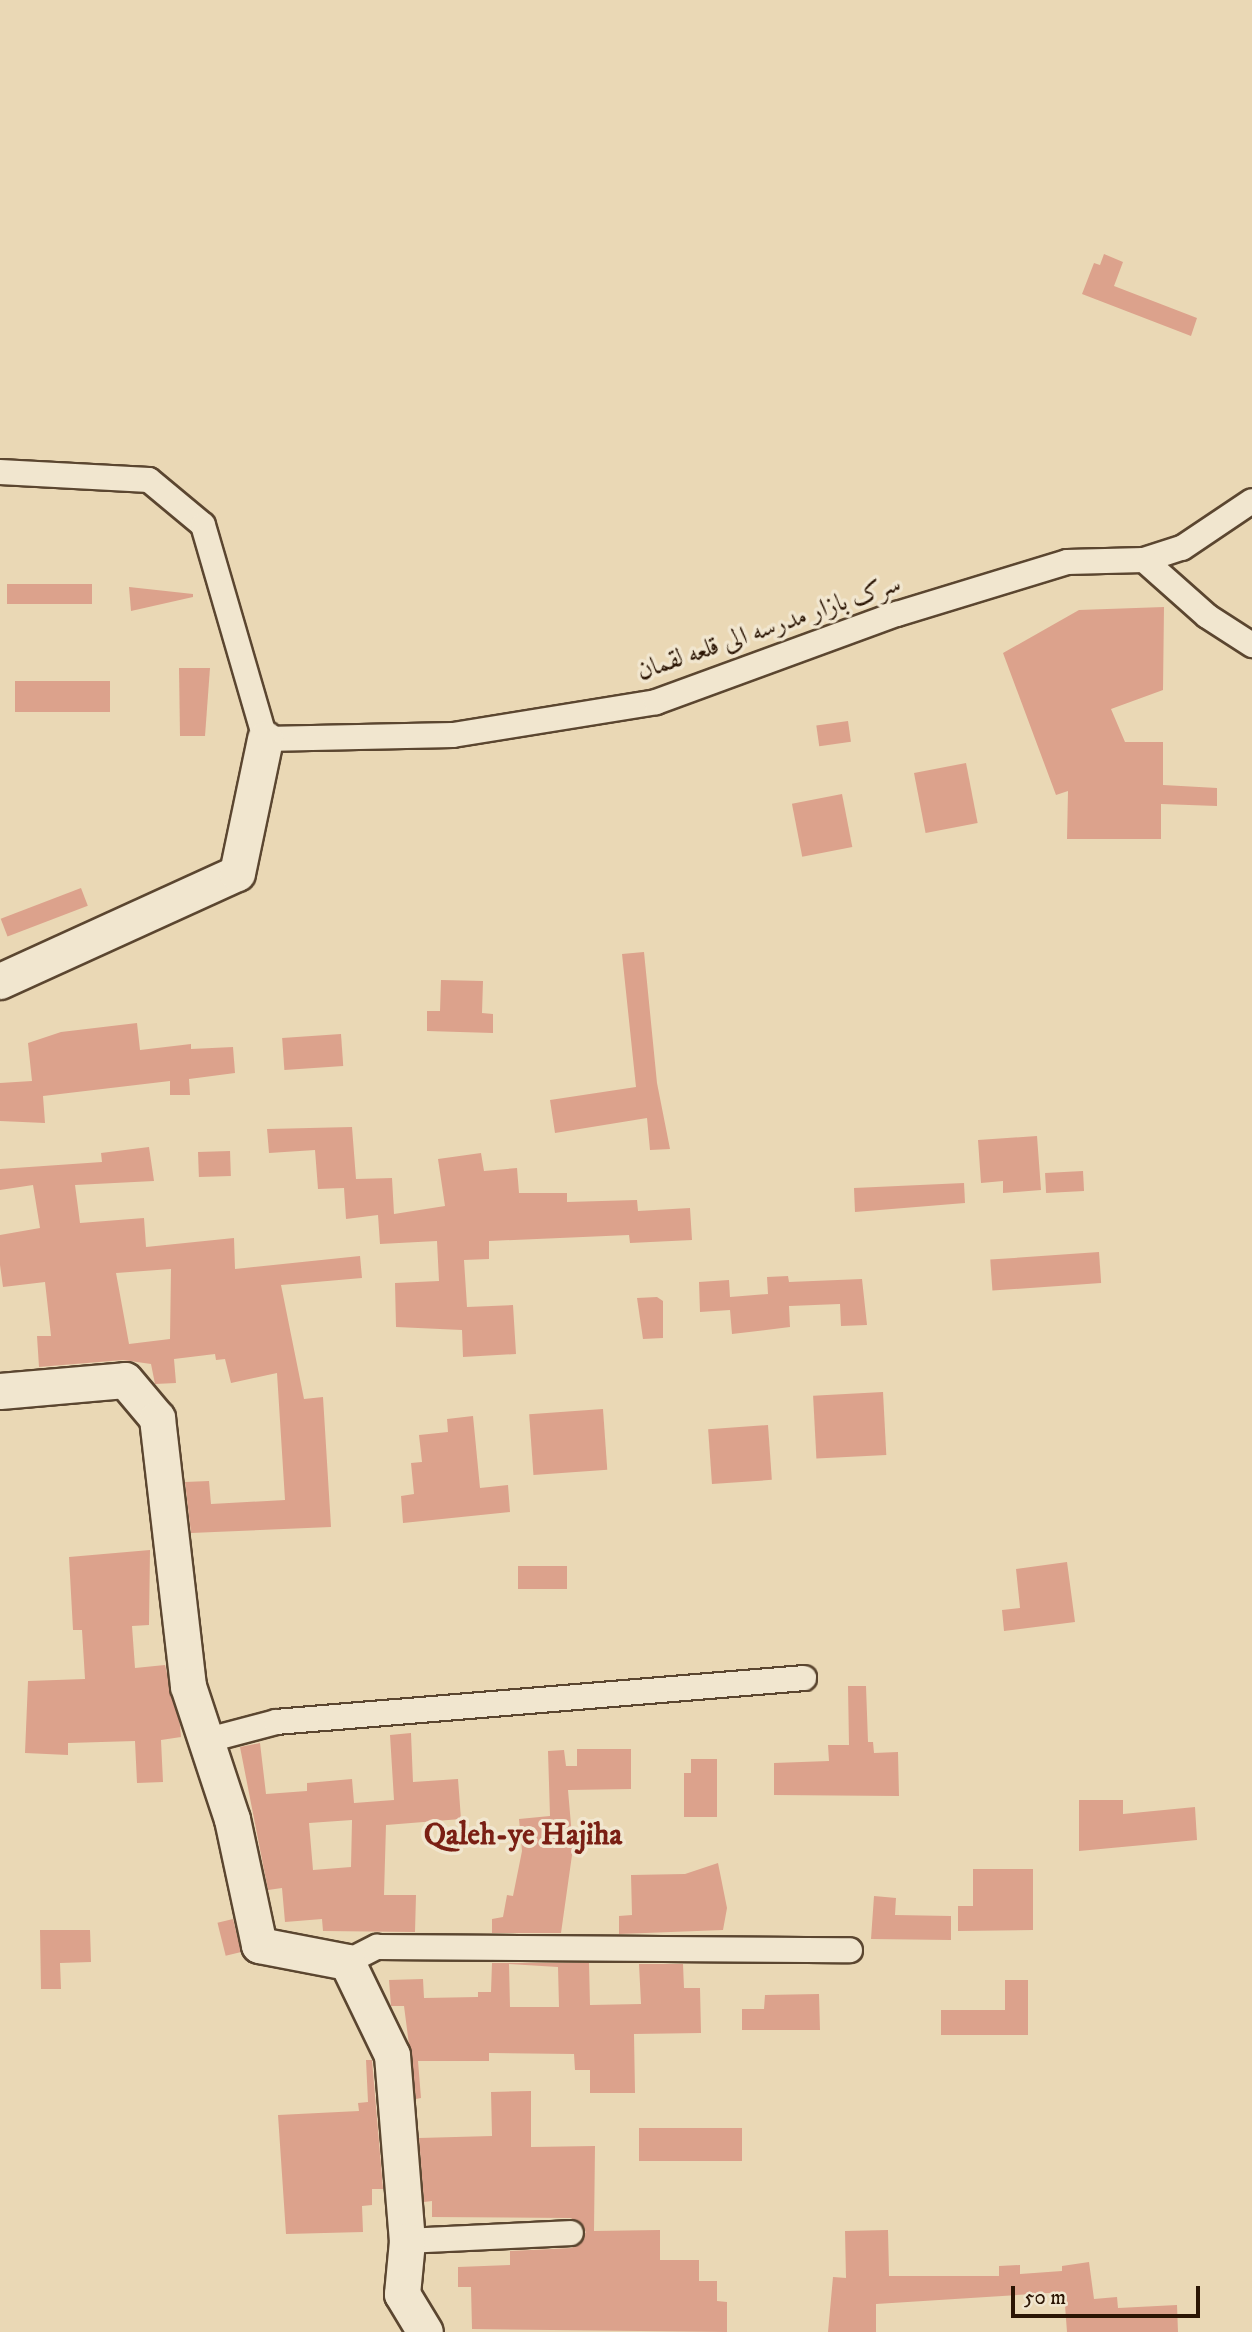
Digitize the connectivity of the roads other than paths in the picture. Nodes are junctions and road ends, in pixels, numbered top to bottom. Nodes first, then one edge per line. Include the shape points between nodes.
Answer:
1 (0, 472) edge
2 (1252, 501) edge
3 (1144, 560) junction
4 (1252, 645) edge
5 (265, 739) junction
6 (0, 981) edge
7 (0, 1391) edge
8 (804, 1678) dead end
9 (208, 1740) junction
10 (850, 1950) dead end
11 (347, 1962) junction
12 (570, 2233) dead end
13 (407, 2241) junction
14 (425, 2332) edge

1 - 5 street via 149,480 203,525
2 - 3 street, سرک بازار مدرسه الی قلعه لقمان via 1182,548
3 - 4 street via 1207,616
3 - 5 street, سرک بازار مدرسه الی قلعه لقمان via 1067,562 897,614 656,702 453,735
5 - 6 street via 237,873
7 - 9 street via 125,1380 157,1418 188,1685
8 - 9 street via 276,1723
9 - 11 street via 232,1819 259,1945
10 - 11 street via 377,1947
11 - 13 street via 392,2055
12 - 13 street
13 - 14 street via 402,2294

